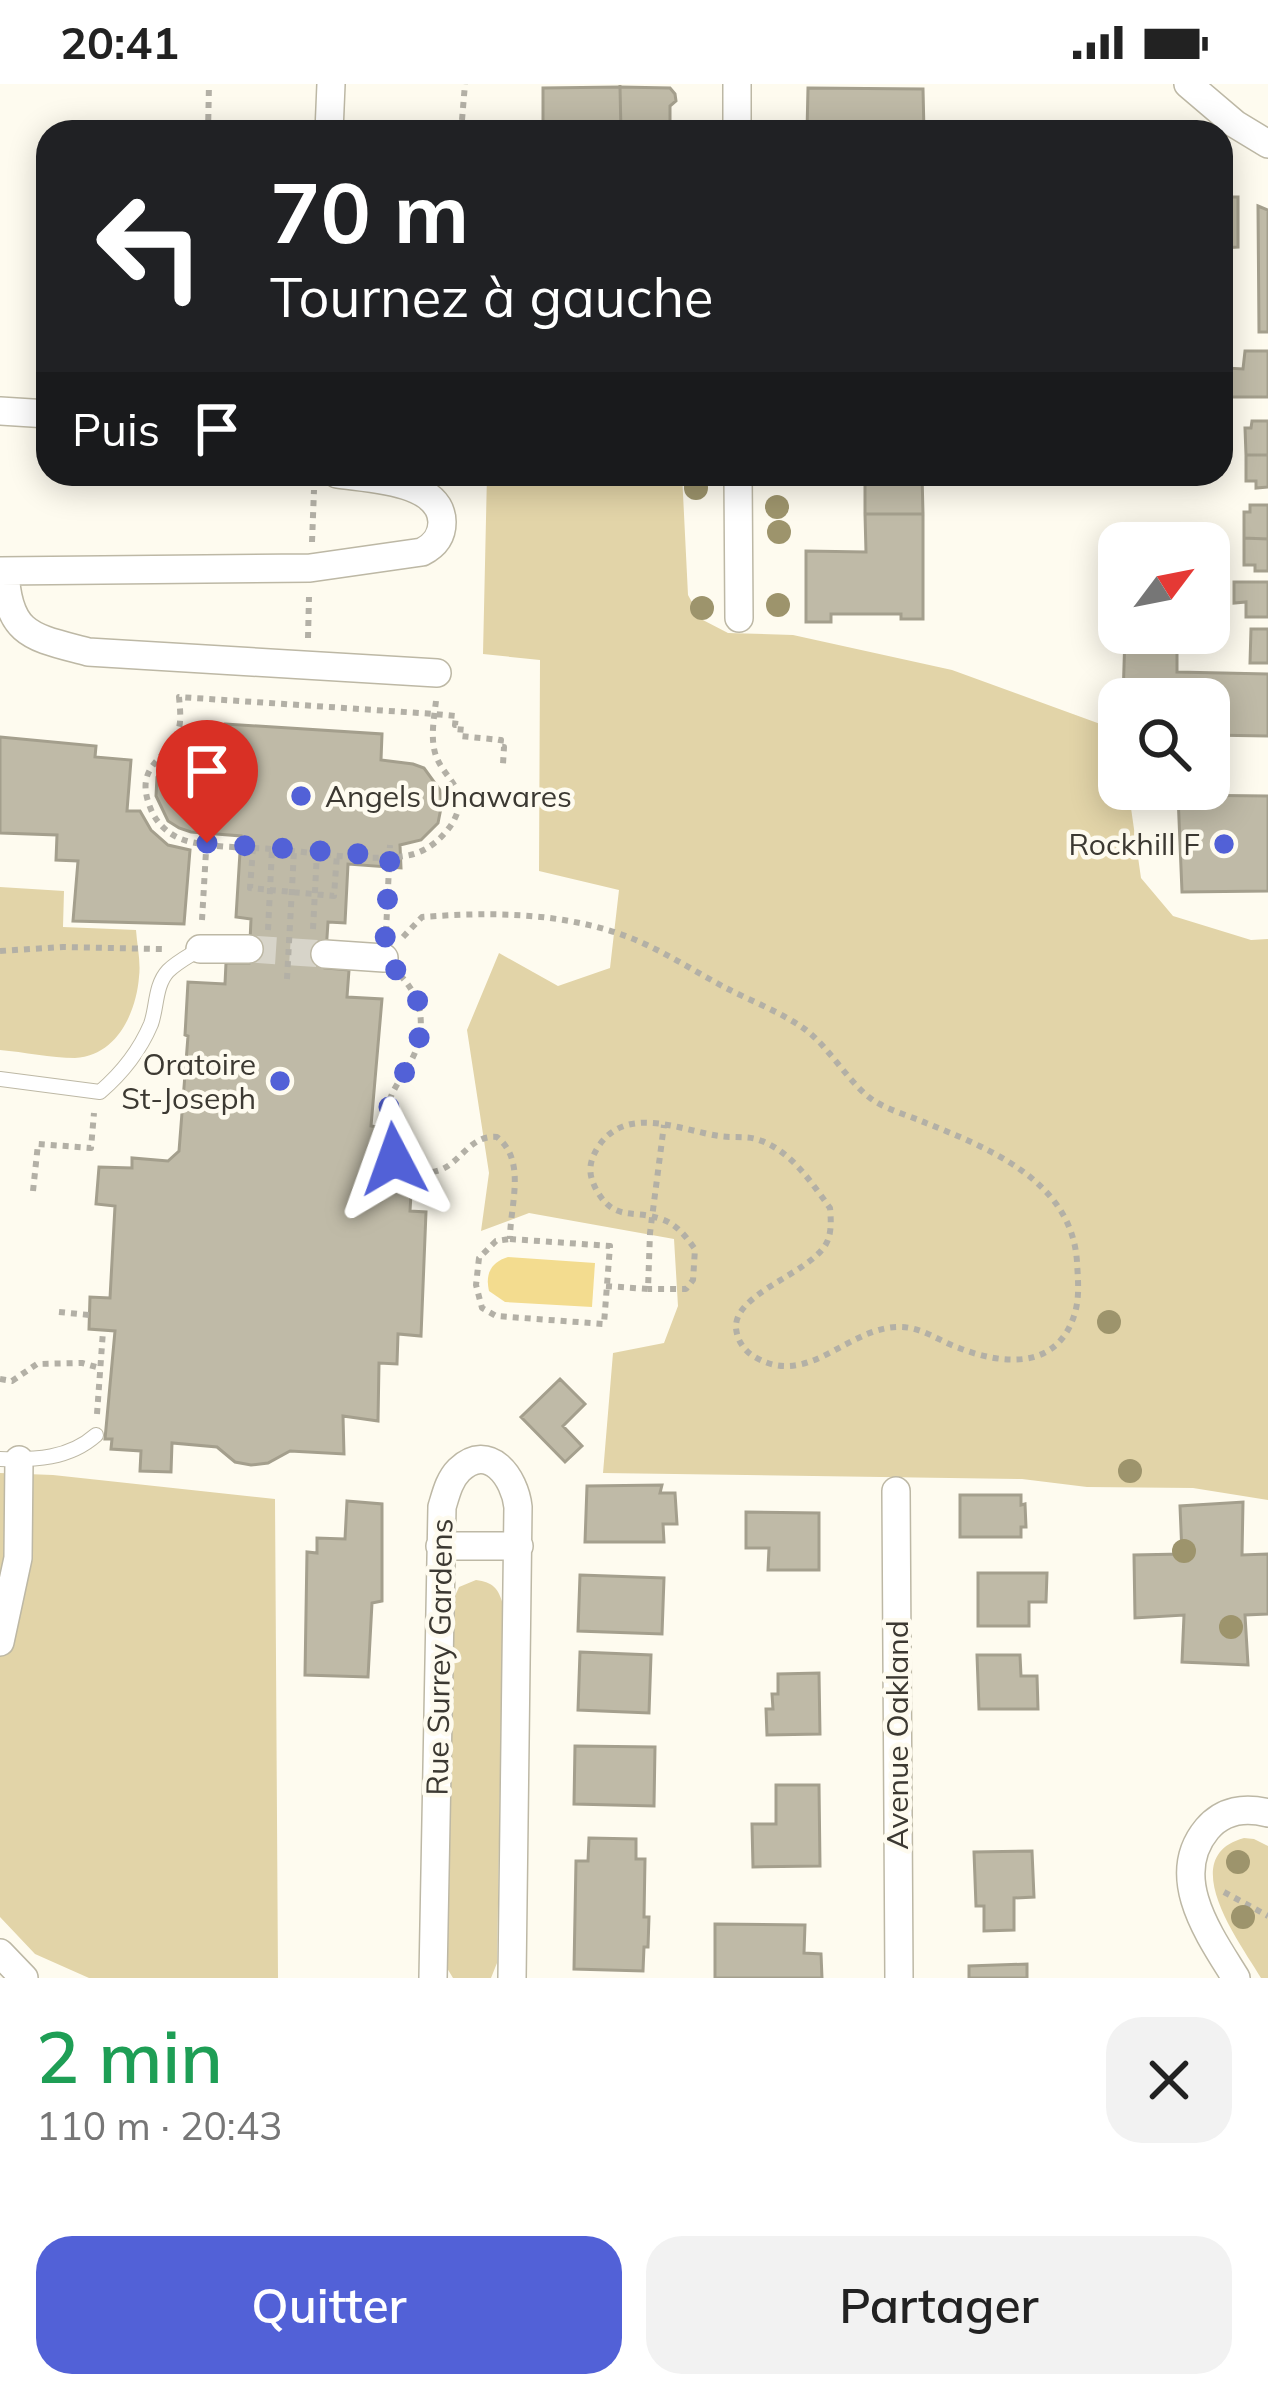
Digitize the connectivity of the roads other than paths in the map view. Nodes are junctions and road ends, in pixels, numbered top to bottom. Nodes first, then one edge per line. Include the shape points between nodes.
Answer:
1 (331, 84) edge
2 (736, 84) edge
3 (1188, 84) edge
4 (329, 120) edge
5 (737, 120) edge
6 (1230, 120) edge
7 (1233, 122) edge
8 (1268, 145) edge
9 (6, 411) edge
10 (36, 413) edge
11 (406, 486) edge
12 (738, 486) edge
13 (2, 571) edge
14 (739, 617) dead end
15 (437, 673) road end
16 (259, 941) tunnel mouth
17 (318, 946) tunnel mouth
18 (200, 950) joint
19 (384, 958) road end
20 (0, 1079) edge
21 (95, 1435) road end
22 (9, 1460) edge
23 (896, 1491) dead end
24 (440, 1546) junction
25 (519, 1546) junction
26 (0, 1642) edge
27 (1268, 1813) edge
28 (0, 1953) edge
29 (24, 1978) edge
30 (433, 1978) edge
31 (512, 1978) edge
32 (899, 1978) edge
33 (1236, 1978) edge

1 - 4 street
2 - 5 street
3 - 6 street
7 - 8 street
9 - 10 street
11 - 13 street via 436,502 442,520 438,539 422,552 310,568
12 - 14 street
13 - 15 street via 14,620 39,638 88,652
16 - 18 street
17 - 19 street
18 - 20 lane via 169,971 142,1043 100,1092
21 - 22 lane via 65,1455
22 - 26 street via 18,1558
23 - 32 street, Avenue Oakland
24 - 25 street
24 - 25 street, Rue Surrey Gardens via 450,1481 478,1461 507,1472 516,1490
24 - 30 street, Rue Surrey Gardens
25 - 31 street, Rue Surrey Gardens
27 - 33 street via 1220,1817 1201,1837 1192,1864 1198,1910
28 - 29 street

